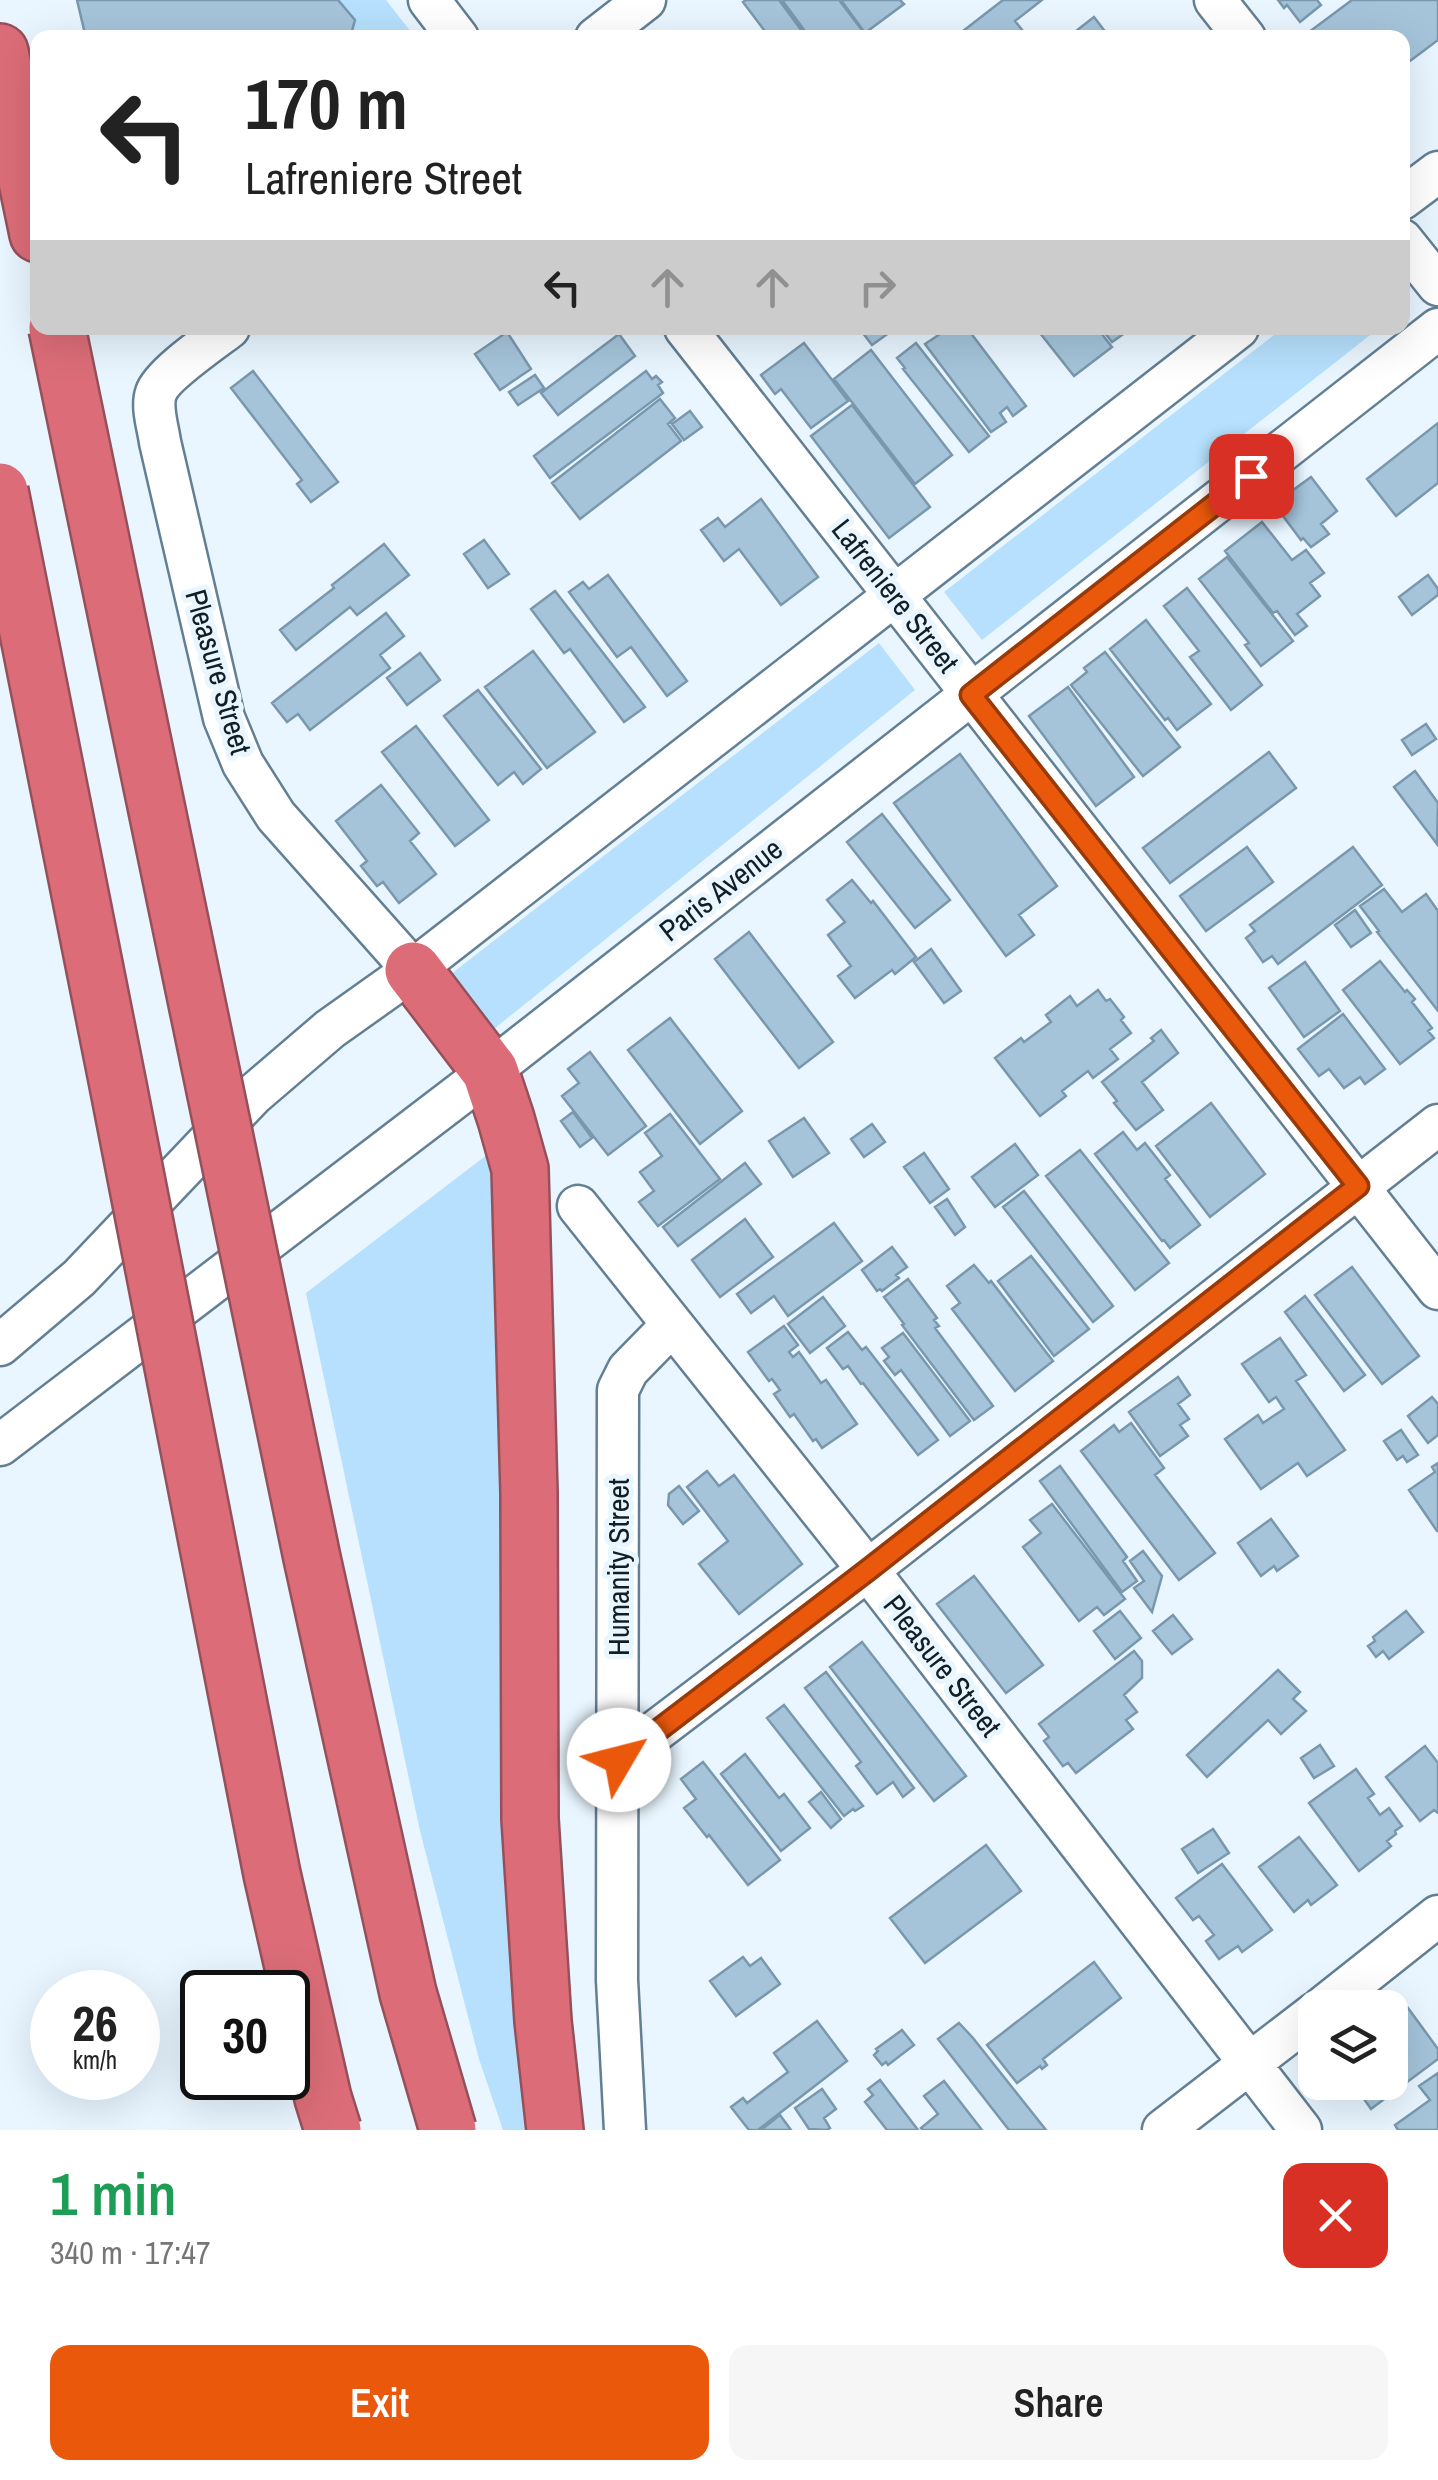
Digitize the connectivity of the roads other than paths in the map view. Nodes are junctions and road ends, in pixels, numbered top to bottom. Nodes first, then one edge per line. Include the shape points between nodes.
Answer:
1 (429, 0) edge
2 (645, 0) edge
3 (1216, 0) edge
4 (452, 30) edge
5 (606, 30) edge
6 (1239, 30) edge
7 (0, 52) edge
8 (1438, 172) edge
9 (1410, 193) edge
10 (30, 196) edge
11 (1410, 250) edge
12 (1438, 285) edge
13 (1438, 330) edge
14 (58, 335) edge
15 (220, 335) edge
16 (690, 335) edge
17 (1229, 335) edge
18 (0, 491) edge
19 (894, 595) junction
20 (971, 695) junction
21 (413, 970) junction
22 (490, 1070) junction
23 (1438, 1125) edge
24 (1358, 1186) junction
25 (578, 1206) dead end
26 (1438, 1289) edge
27 (672, 1325) junction
28 (0, 1345) edge
29 (0, 1445) edge
30 (868, 1570) junction
31 (619, 1760) junction
32 (1438, 1916) edge
33 (1345, 1990) edge
34 (1298, 2026) edge
35 (1250, 2064) junction
36 (333, 2130) edge
37 (448, 2130) edge
38 (556, 2130) edge
39 (626, 2130) edge
40 (1164, 2130) edge
41 (1301, 2130) edge

1 - 4 street
2 - 5 street
3 - 6 street
7 - 10 highway
8 - 9 street
11 - 12 street
13 - 20 street, Paris Avenue
14 - 37 highway, bridge via 316,1577 408,1993
15 - 21 street, Pleasure Street via 165,378 155,406 224,718 276,816
16 - 19 street, Lafreniere Street
17 - 19 street
18 - 36 highway, bridge via 272,1874
19 - 20 street, Lafreniere Street
19 - 21 street
20 - 22 street, Paris Avenue
20 - 24 street, Lafreniere Street
21 - 22 highway
21 - 28 street via 253,1095 79,1278
22 - 29 street, Paris Avenue
22 - 38 highway via 520,1169 530,1493 530,1819
23 - 24 street
24 - 26 street, Lafreniere Street
24 - 30 street
25 - 27 street, Pleasure Street
27 - 30 street, Pleasure Street
27 - 31 street, Humanity Street via 628,1370 618,1390
30 - 31 street
30 - 35 street, Pleasure Street
31 - 39 street, Humanity Street via 617,1980
32 - 33 street
34 - 35 street
35 - 40 street
35 - 41 street, Pleasure Street

